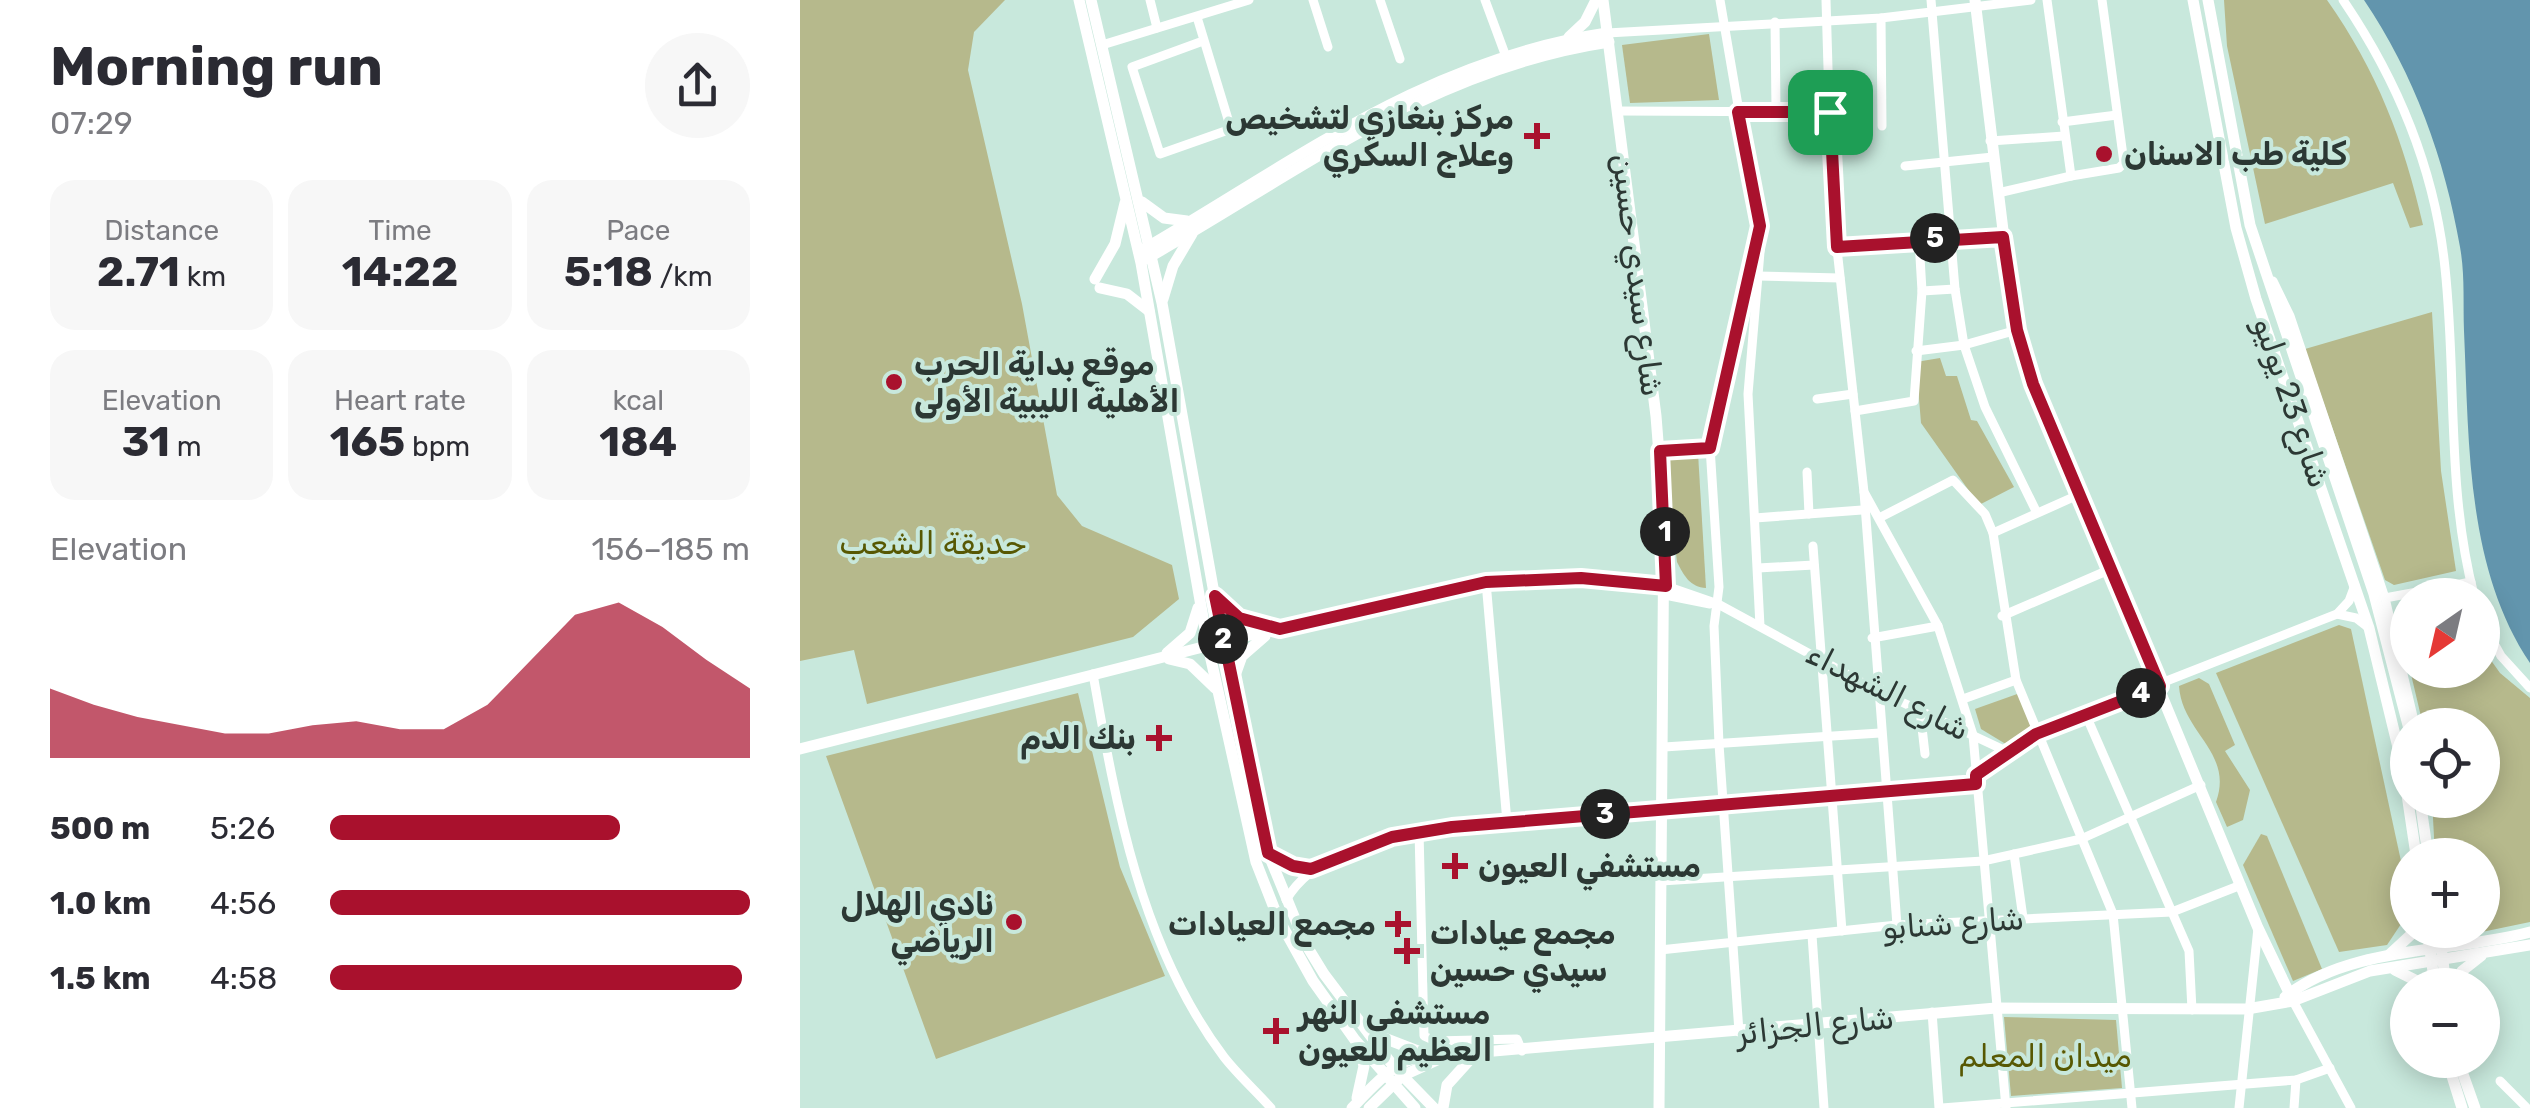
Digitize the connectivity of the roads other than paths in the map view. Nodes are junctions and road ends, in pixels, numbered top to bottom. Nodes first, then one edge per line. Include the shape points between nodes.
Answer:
1 (1079, 0) edge
2 (1092, 0) edge
3 (1150, 0) edge
4 (1249, 0) edge
5 (1313, 0) edge
6 (1380, 0) edge
7 (1485, 0) edge
8 (1599, 0) edge
9 (1720, 0) edge
10 (1826, 0) edge
11 (1930, 0) edge
12 (2032, 0) edge
13 (2047, 0) edge
14 (2102, 0) edge
15 (2208, 0) edge
16 (2343, 0) edge
17 (2190, 2) edge
18 (1975, 3) edge
19 (1932, 12) junction
20 (1196, 17) junction
21 (1827, 18) junction
22 (1882, 18) junction
23 (1774, 22) junction
24 (1725, 26) junction
25 (1157, 28) junction
26 (1608, 38) junction
27 (1203, 40) junction
28 (1572, 43) junction
29 (1102, 45) junction
30 (1328, 47) dead end
31 (1505, 54) junction
32 (1400, 59) dead end
33 (1612, 62) junction
34 (1776, 110) junction
35 (1618, 111) junction
36 (1738, 112) junction
37 (1830, 112) junction
38 (2117, 115) junction
39 (2062, 122) junction
40 (1882, 126) dead end
41 (2064, 136) junction
42 (1990, 141) junction
43 (1993, 157) junction
44 (1944, 162) junction
45 (1905, 166) dead end
46 (2070, 176) junction
47 (1998, 192) junction
48 (1126, 199) junction
49 (1140, 200) junction
50 (2250, 224) junction
51 (1760, 226) junction
52 (1192, 227) junction
53 (2236, 228) junction
54 (1954, 237) junction
55 (2003, 237) junction
56 (1918, 240) junction
57 (1837, 247) junction
58 (1145, 254) junction
59 (1758, 276) junction
60 (1840, 278) junction
61 (1955, 289) junction
62 (1922, 291) junction
63 (1162, 303) junction
64 (1149, 311) junction
65 (2017, 330) junction
66 (1964, 345) junction
67 (1916, 352) junction
68 (1853, 394) junction
69 (1817, 399) dead end
70 (1855, 411) junction
71 (1710, 448) junction
72 (1660, 451) junction
73 (1807, 472) dead end
74 (1864, 492) junction
75 (2078, 495) junction
76 (1862, 510) junction
77 (2036, 511) junction
78 (1809, 514) junction
79 (1882, 517) junction
80 (1755, 518) junction
81 (2355, 523) junction
82 (1993, 534) junction
83 (1813, 546) dead end
84 (1814, 565) junction
85 (1758, 568) junction
86 (2111, 569) junction
87 (2470, 578) edge
88 (1486, 582) junction
89 (2355, 582) junction
90 (1666, 591) junction
91 (1215, 596) junction
92 (2390, 597) edge
93 (2385, 598) junction
94 (1201, 599) junction
95 (1718, 604) junction
96 (2337, 614) junction
97 (2002, 616) junction
98 (1760, 626) junction
99 (1938, 626) junction
100 (2369, 628) junction
101 (1280, 629) junction
102 (1872, 638) junction
103 (1224, 642) junction
104 (1208, 646) junction
105 (2500, 654) edge
106 (1160, 658) junction
107 (1821, 658) junction
108 (1092, 674) junction
109 (2016, 680) junction
110 (2160, 686) junction
111 (2530, 688) edge
112 (1224, 690) junction
113 (1876, 690) junction
114 (1963, 699) junction
115 (2404, 708) edge
116 (2411, 708) edge
117 (1920, 710) junction
118 (2085, 713) junction
119 (1880, 732) junction
120 (2036, 734) junction
121 (1973, 735) junction
122 (1824, 739) junction
123 (1719, 744) junction
124 (1664, 747) junction
125 (800, 748) edge
126 (2006, 751) junction
127 (1926, 754) dead end
128 (1976, 780) junction
129 (2201, 785) junction
130 (1886, 791) junction
131 (1829, 796) junction
132 (1722, 804) junction
133 (1662, 810) junction
134 (2130, 815) junction
135 (1506, 822) junction
136 (1419, 831) junction
137 (2413, 838) edge
138 (2081, 839) junction
139 (1268, 853) junction
140 (2014, 854) junction
141 (1983, 861) junction
142 (1892, 866) junction
143 (1311, 869) junction
144 (1834, 870) junction
145 (1727, 880) junction
146 (1661, 881) junction
147 (2241, 885) junction
148 (1286, 900) junction
149 (2172, 912) junction
150 (2113, 914) junction
151 (2023, 918) junction
152 (1990, 921) junction
153 (1897, 926) junction
154 (2258, 928) junction
155 (1842, 931) junction
156 (2530, 932) edge
157 (1812, 934) junction
158 (1730, 942) junction
159 (2500, 942) edge
160 (2530, 945) edge
161 (2500, 947) edge
162 (2400, 948) edge
163 (2434, 948) edge
164 (2438, 948) edge
165 (2480, 948) joint
166 (1660, 950) junction
167 (2437, 956) junction
168 (2384, 964) junction
169 (2394, 968) edge
170 (2436, 968) edge
171 (2441, 968) edge
172 (2466, 968) edge
173 (2291, 997) junction
174 (1996, 1008) junction
175 (2123, 1008) junction
176 (2247, 1009) junction
177 (2192, 1010) junction
178 (1932, 1012) junction
179 (1822, 1024) junction
180 (1365, 1029) junction
181 (1740, 1033) junction
182 (1487, 1039) junction
183 (1660, 1039) junction
184 (1355, 1040) junction
185 (1522, 1051) junction
186 (1427, 1054) junction
187 (1480, 1054) junction
188 (1448, 1055) junction
189 (2330, 1068) junction
190 (1393, 1076) junction
191 (2453, 1078) edge
192 (2464, 1078) edge
193 (2296, 1080) junction
194 (2500, 1081) dead end
195 (2240, 1084) junction
196 (2130, 1092) junction
197 (2006, 1106) edge
198 (1353, 1107) edge
199 (1271, 1108) edge
200 (1369, 1108) edge
201 (1414, 1108) edge
202 (1434, 1108) edge
203 (1443, 1108) edge
204 (1659, 1108) edge
205 (1824, 1108) edge
206 (1940, 1108) edge
207 (2132, 1108) edge
208 (2239, 1108) edge
209 (2294, 1108) edge
210 (2351, 1108) edge
211 (2462, 1108) edge
212 (2475, 1108) edge
213 (2527, 1108) edge

1 - 48 main road
2 - 29 main road
3 - 25 street
4 - 20 street
5 - 30 street
6 - 32 street
7 - 31 street
8 - 26 main road, شارع سيدي حسين
8 - 28 main road
9 - 24 street
10 - 21 street
11 - 19 street
12 - 18 street
13 - 39 street
14 - 38 street
15 - 50 main road, شارع 23 يوليو
16 - 87 street via 2403,105 2436,208 2456,498
17 - 53 main road, شارع 23 يوليو
18 - 19 street
18 - 42 main road
19 - 22 street
19 - 44 street
20 - 25 street
20 - 27 street
21 - 22 street
21 - 23 street
21 - 37 street
22 - 40 street
23 - 24 street
23 - 34 street
24 - 26 street
24 - 36 street
25 - 29 street
26 - 28 main road
26 - 33 main road, شارع سيدي حسين
27 - 27 street via 1133,64 1160,154 1231,130
28 - 31 main road
28 - 33 main road
28 - 52 main road via 1409,104
29 - 49 main road
31 - 52 main road via 1393,100
33 - 35 main road, شارع سيدي حسين
34 - 36 street
34 - 37 street
35 - 36 street
35 - 72 main road, شارع سيدي حسين
36 - 51 street
37 - 57 street
38 - 39 street
38 - 46 street via 2123,166
39 - 41 street
41 - 42 street
41 - 46 street
42 - 43 main road
43 - 44 street
43 - 47 main road
44 - 45 street
44 - 54 street
46 - 47 street
47 - 55 main road
48 - 58 main road
48 - 64 main road via 1098,283
49 - 52 main road
49 - 58 main road
50 - 53 main road
50 - 81 main road, شارع 23 يوليو
51 - 59 street
51 - 71 street
52 - 58 main road
52 - 63 main road
53 - 89 main road, شارع 23 يوليو
54 - 55 street
54 - 56 street
54 - 61 street
55 - 65 main road
56 - 57 street
56 - 62 street
57 - 60 street
58 - 63 main road
58 - 64 main road
59 - 60 street
59 - 80 street via 1748,394
60 - 68 street
61 - 62 street
61 - 66 street
62 - 67 street
63 - 91 main road
64 - 94 main road
65 - 66 street
65 - 75 main road
66 - 67 street
66 - 77 street via 1985,407
67 - 70 street via 1913,403
68 - 69 street
68 - 70 street
70 - 74 street
71 - 72 street
71 - 95 street
72 - 90 main road, شارع سيدي حسين
73 - 78 street
74 - 76 street
74 - 79 street
75 - 77 street
75 - 86 main road
76 - 78 street
76 - 102 street
77 - 82 street
78 - 80 street
79 - 82 street via 1953,480 1985,514
79 - 99 street
80 - 85 street
81 - 93 street
81 - 115 main road, شارع 23 يوليو
82 - 97 street
83 - 84 street
84 - 85 street
84 - 107 street
85 - 98 street
86 - 97 street
86 - 110 main road
88 - 90 main road via 1581,578
88 - 101 main road
88 - 135 street
89 - 96 street
89 - 100 main road, شارع 23 يوليو
90 - 95 street, شارع الشهداء
90 - 124 main road, شارع سيدي حسين
91 - 101 main road via 1239,618
91 - 103 main road
92 - 93 street
93 - 116 street
94 - 104 main road
94 - 106 main road via 1190,633
95 - 98 street, شارع الشهداء
95 - 123 street
96 - 100 street
96 - 110 street, شارع الشهداء
97 - 109 street
98 - 107 street, شارع الشهداء
99 - 102 street
99 - 114 street
100 - 137 main road, شارع 23 يوليو
101 - 103 main road
101 - 112 main road via 1249,647
102 - 113 street
103 - 104 main road
103 - 112 main road
104 - 106 main road
104 - 112 main road
105 - 111 street
106 - 108 main road
106 - 112 main road via 1190,664
107 - 113 street, شارع الشهداء
107 - 122 street
108 - 125 main road
108 - 199 street via 1114,791 1156,930 1224,1056
109 - 114 street
109 - 120 street
110 - 118 street, شارع الشهداء
110 - 129 main road
112 - 139 main road
112 - 184 main road via 1264,888 1294,950
113 - 117 street, شارع الشهداء
113 - 119 street
114 - 121 street
117 - 121 street, شارع الشهداء
117 - 127 street
118 - 120 street, شارع الشهداء
118 - 134 street
119 - 122 street
119 - 130 street
120 - 126 street, شارع الشهداء
120 - 138 street
121 - 126 street, شارع الشهداء
121 - 128 street
122 - 123 street
122 - 131 street
123 - 124 street
123 - 132 street
124 - 133 main road, شارع سيدي حسين
126 - 128 street
128 - 130 street
128 - 141 street
129 - 134 street
129 - 147 main road
130 - 131 street
130 - 142 street
131 - 132 street
131 - 144 street
132 - 133 street
132 - 145 street
133 - 135 street
133 - 146 main road, شارع سيدي حسين
134 - 138 street
134 - 149 street
135 - 136 street
136 - 143 street
136 - 182 street via 1424,1036
138 - 140 street
138 - 150 street
139 - 143 street
139 - 148 main road
140 - 141 street
140 - 151 street
141 - 142 street
141 - 152 street
142 - 144 street
142 - 153 street
143 - 148 street
144 - 145 street
144 - 155 street
145 - 146 street
145 - 158 street
146 - 166 main road, شارع سيدي حسين
147 - 149 street, شارع شنابو
147 - 154 main road
148 - 180 main road via 1324,974
149 - 150 street, شارع شنابو
149 - 177 street via 2189,951
150 - 151 street, شارع شنابو
150 - 175 street
151 - 152 street, شارع شنابو
152 - 153 street, شارع شنابو
152 - 174 street
153 - 155 street, شارع شنابو
154 - 173 main road
154 - 176 street
155 - 157 street, شارع شنابو
156 - 159 main road, شارع الجزائر
157 - 158 street, شارع شنابو
157 - 179 street
158 - 166 street, شارع شنابو
158 - 181 street
160 - 161 main road, شارع الجزائر
162 - 168 main road
163 - 167 main road
164 - 167 main road
165 - 167 main road, شارع الجزائر
165 - 172 main road
166 - 183 main road, شارع سيدي حسين
167 - 168 main road, شارع الجزائر
167 - 170 main road
167 - 171 main road
168 - 169 main road
168 - 173 main road, شارع الجزائر
173 - 176 main road, شارع الجزائر
173 - 189 street
174 - 175 main road, شارع الجزائر
174 - 178 main road, شارع الجزائر
174 - 197 street
175 - 177 main road, شارع الجزائر
175 - 196 street
176 - 177 main road, شارع الجزائر
176 - 195 street
178 - 179 main road, شارع الجزائر
178 - 206 street
179 - 181 main road, شارع الجزائر
179 - 205 street
180 - 186 main road
180 - 190 main road
181 - 183 main road, شارع الجزائر
182 - 185 street via 1517,1039
182 - 187 street
183 - 185 main road, شارع الجزائر
183 - 204 main road, شارع سيدي حسين
184 - 190 main road
184 - 198 main road via 1364,1066
185 - 187 main road, شارع الجزائر
186 - 188 main road
186 - 190 main road
187 - 188 main road, شارع الجزائر
187 - 203 main road via 1446,1084
188 - 190 main road, شارع الجزائر
189 - 193 street
189 - 210 street
190 - 198 main road
190 - 200 main road, شارع الجزائر
190 - 201 main road
190 - 202 main road
191 - 211 main road
192 - 212 main road
193 - 195 street
193 - 209 street
194 - 213 street
195 - 196 street
195 - 208 street
196 - 197 street
196 - 207 street
197 - 206 street

